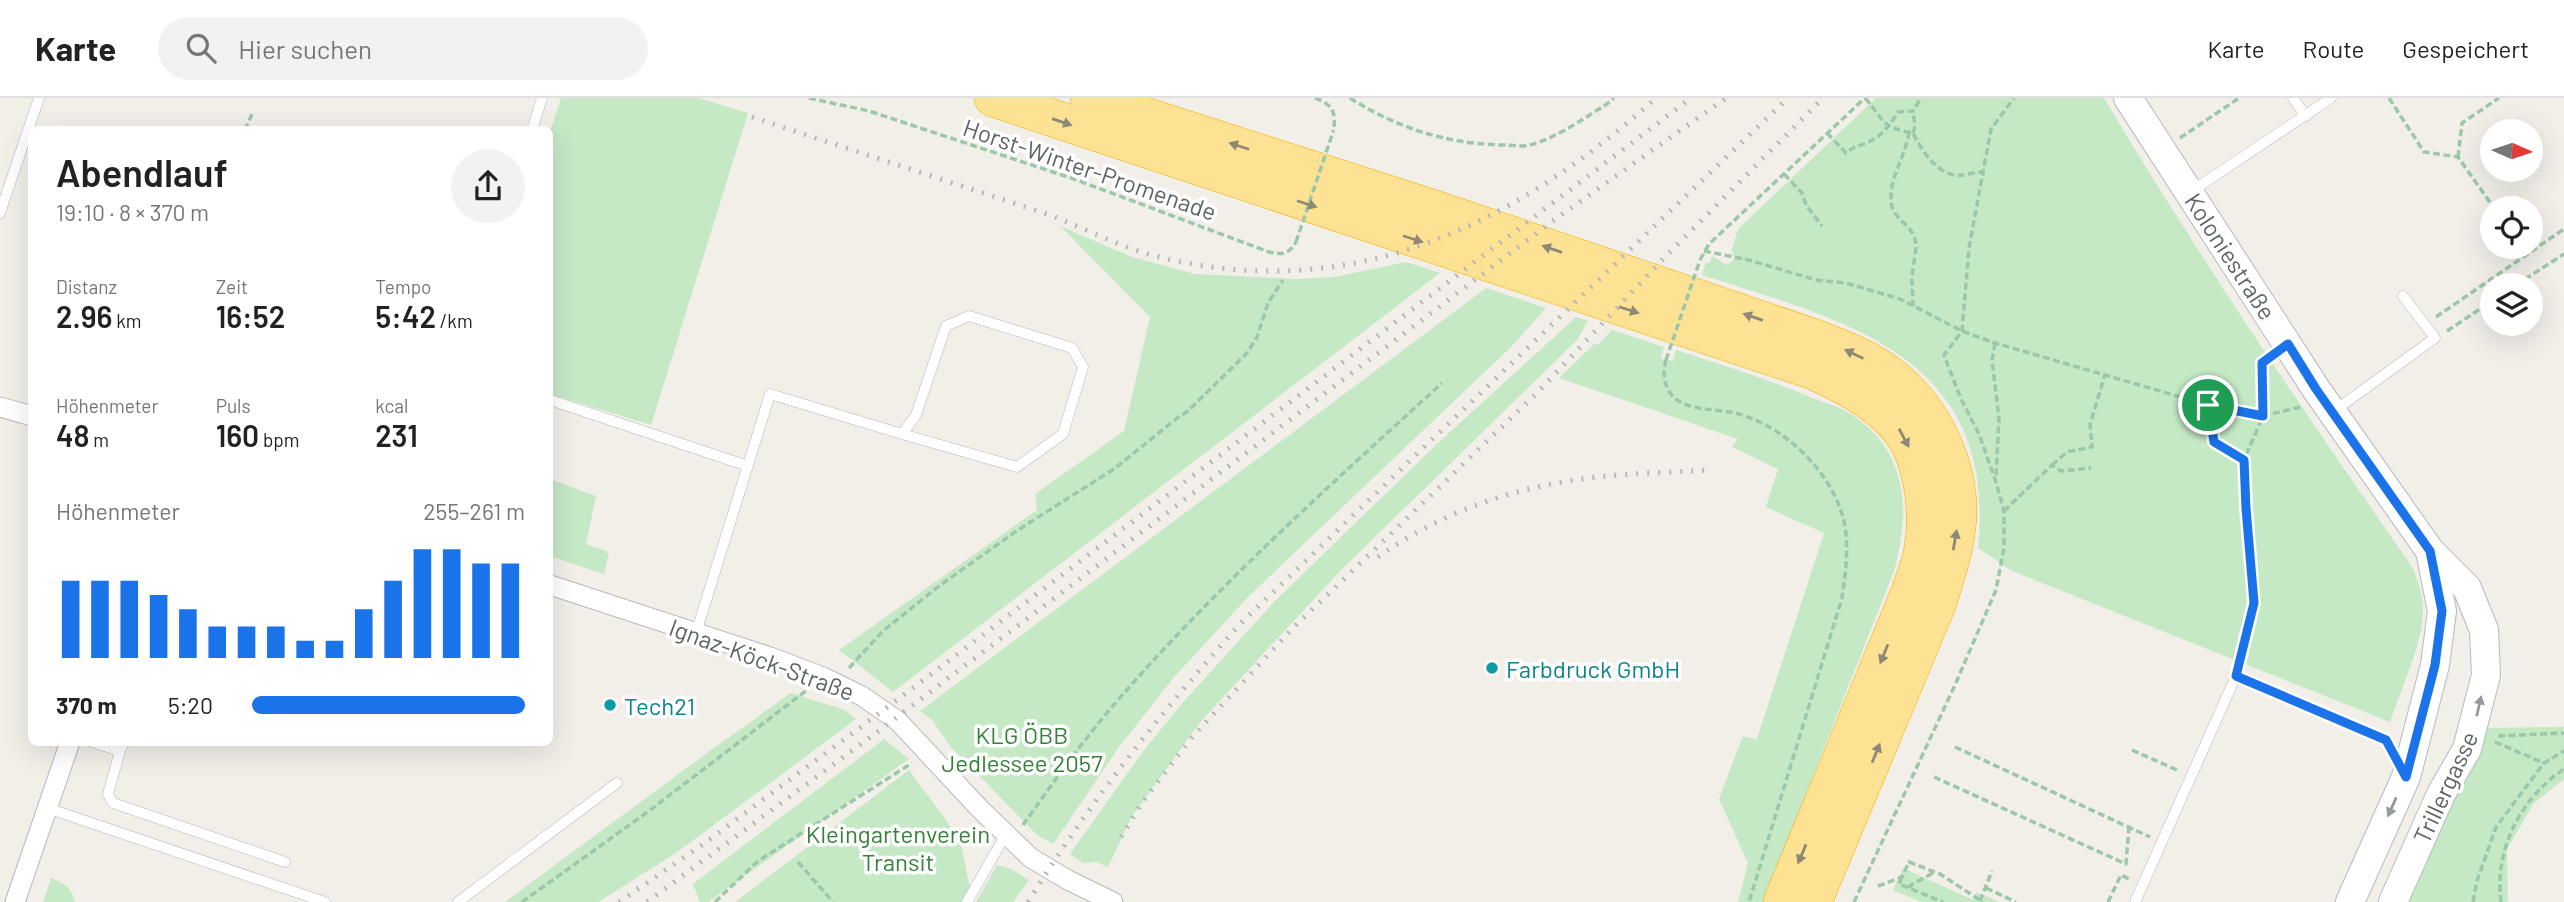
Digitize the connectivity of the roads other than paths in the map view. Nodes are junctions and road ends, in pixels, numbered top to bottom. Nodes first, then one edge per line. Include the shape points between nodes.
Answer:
1 (39, 98) edge
2 (542, 98) edge
3 (1089, 98) edge
4 (2128, 98) edge
5 (2293, 98) edge
6 (2331, 98) edge
7 (990, 99) edge
8 (2306, 116) junction
9 (30, 126) edge
10 (533, 126) edge
11 (28, 130) edge
12 (2190, 193) junction
13 (0, 213) edge
14 (2403, 296) dead end
15 (553, 401) edge
16 (0, 407) edge
17 (2333, 411) junction
18 (28, 415) edge
19 (902, 434) junction
20 (748, 466) junction
21 (2430, 551) junction
22 (553, 586) edge
23 (696, 633) junction
24 (69, 746) edge
25 (122, 747) edge
26 (2406, 777) junction
27 (617, 783) dead end
28 (47, 808) junction
29 (1009, 837) junction
30 (285, 862) dead end
31 (15, 902) edge
32 (326, 902) edge
33 (458, 902) edge
34 (967, 902) edge
35 (1113, 902) edge
36 (1782, 902) edge
37 (1814, 902) edge
38 (2135, 902) edge
39 (2350, 902) edge
40 (2393, 902) edge

1 - 9 lane
2 - 10 lane
37 -> 3 highway via 1950,565 1958,524 1955,483 1943,442 1921,406 1890,375 1856,354 1818,339
4 - 12 street, Koloniestraße
5 - 8 lane
6 - 8 lane
7 -> 36 highway via 1811,370 1844,384 1899,427 1925,490 1921,558
8 - 12 lane
11 - 13 lane
12 - 17 street, Koloniestraße
14 - 17 lane via 2435,338
15 - 20 lane
16 - 18 street
17 - 21 street, Koloniestraße
19 - 19 lane via 916,415 946,326 969,316 1072,348 1083,367 1063,434 1017,467
19 - 20 lane via 770,394
20 - 23 lane
21 - 26 street, Trillergasse via 2442,611 2435,665
40 -> 21 street, Trillergasse via 2441,794 2467,749 2486,675 2484,631 2467,588
22 - 23 street, Ignaz-Köck-Straße
23 - 29 street, Ignaz-Köck-Straße via 862,696 898,721
24 - 28 street
25 - 30 lane via 108,794 113,803
26 - 38 lane via 2386,740 2236,676
26 -> 39 street, Trillergasse
27 - 33 lane
28 - 31 street
28 - 32 lane
29 - 34 lane
29 - 35 street, Ignaz-Köck-Straße via 1031,858

